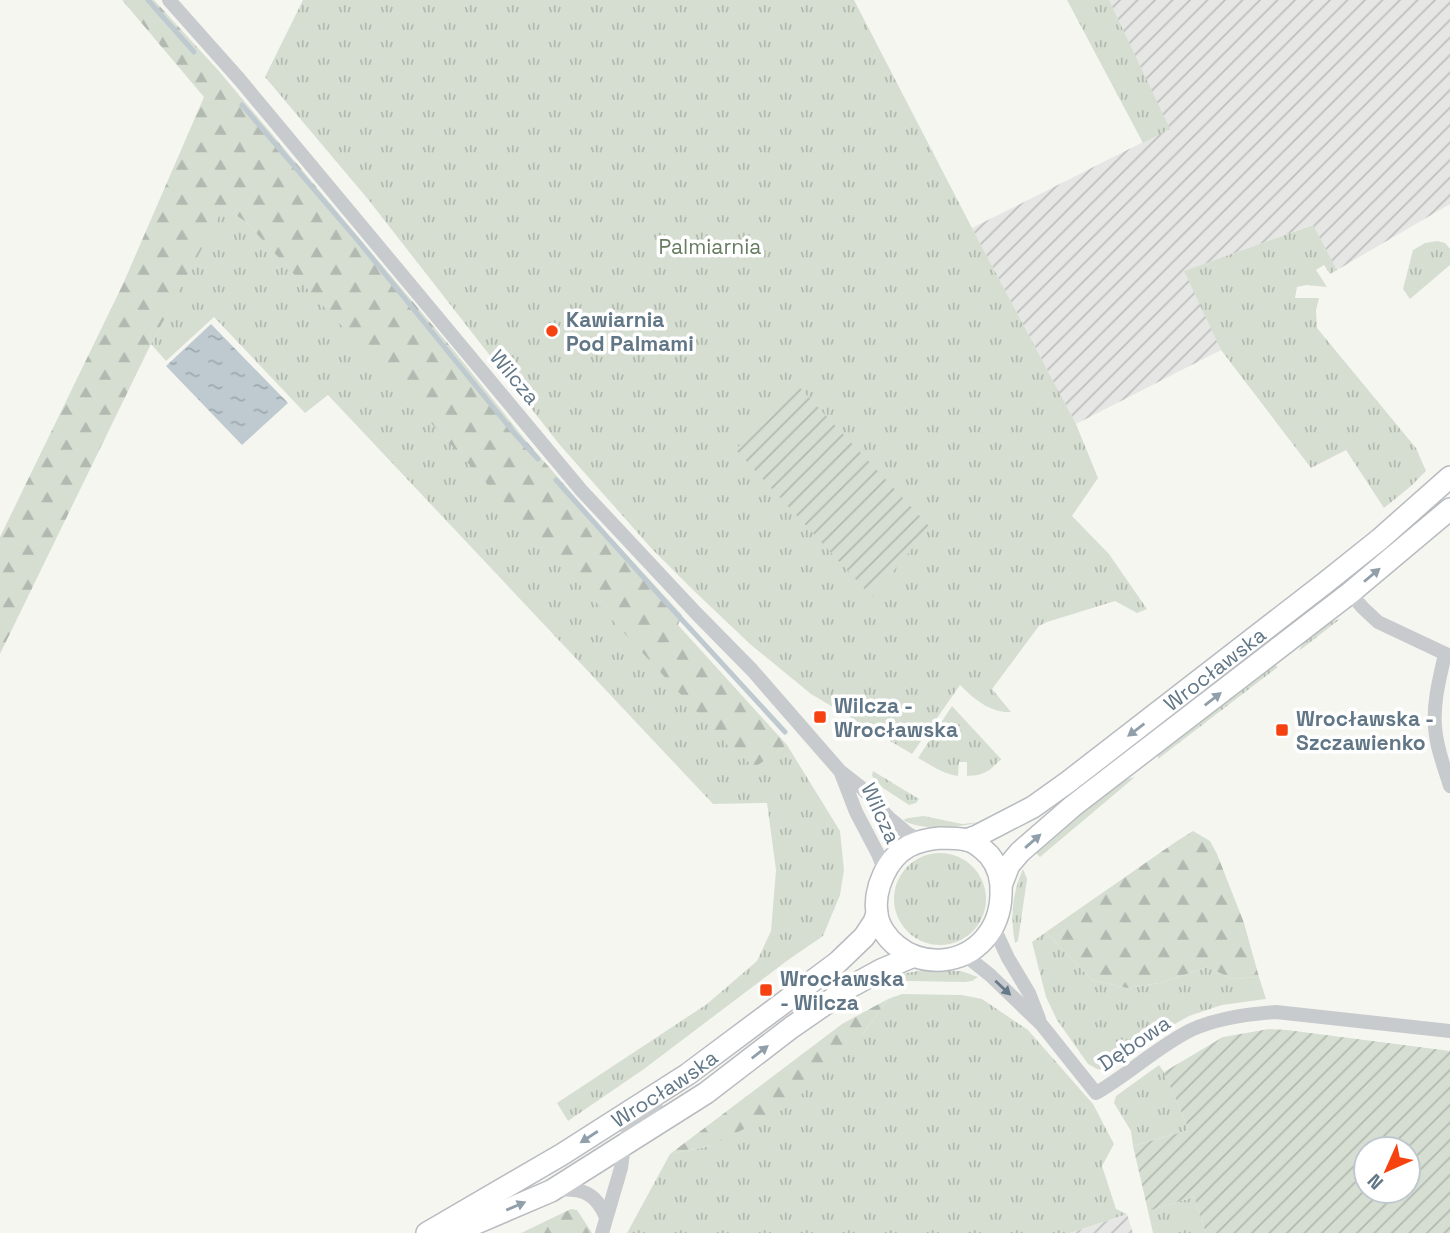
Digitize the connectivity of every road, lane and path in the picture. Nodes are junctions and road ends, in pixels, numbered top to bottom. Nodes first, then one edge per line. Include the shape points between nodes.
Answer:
1 (169, 0) edge
2 (1450, 477) edge
3 (1450, 509) edge
4 (1350, 593) junction
5 (1448, 655) edge
6 (840, 771) junction
7 (1450, 786) edge
8 (966, 840) junction
9 (921, 841) junction
10 (885, 872) junction
11 (1002, 883) junction
12 (877, 914) junction
13 (994, 928) junction
14 (965, 955) junction
15 (915, 956) junction
16 (1041, 1024) junction
17 (1450, 1031) edge
18 (688, 1074) junction
19 (624, 1145) junction
20 (551, 1191) junction
21 (606, 1217) junction
22 (427, 1233) edge
23 (453, 1233) edge
24 (602, 1233) edge

1 - 6 street, Wilcza via 581,490 752,670
2 -> 8 main road, Wrocławska via 1380,539 1068,782 1032,807
4 -> 3 main road, Wrocławska
4 - 5 street via 1378,622
11 -> 4 main road, Wrocławska via 1020,852 1073,806
5 - 7 street via 1434,724
6 - 9 street, Wilcza via 889,818
6 - 10 street, Wilcza
8 - 9 main road
8 - 11 main road via 993,860
9 - 10 main road via 898,854
10 - 12 main road
11 - 13 main road
12 - 15 main road via 892,942
12 - 18 main road, Wrocławska via 864,937 838,962
13 - 14 main road
13 - 16 street, Dębowa
14 - 15 main road via 932,960
14 -> 16 street, Dębowa
19 -> 15 main road, Wrocławska via 706,1093 850,987
16 - 17 street, Dębowa via 1096,1093 1194,1029 1251,1014 1276,1012
18 - 19 street via 629,1130
18 -> 22 main road, Wrocławska
19 - 20 main road, Wrocławska
19 - 21 street
20 - 21 street via 582,1191 602,1206
23 -> 20 main road, Wrocławska
21 - 24 street

